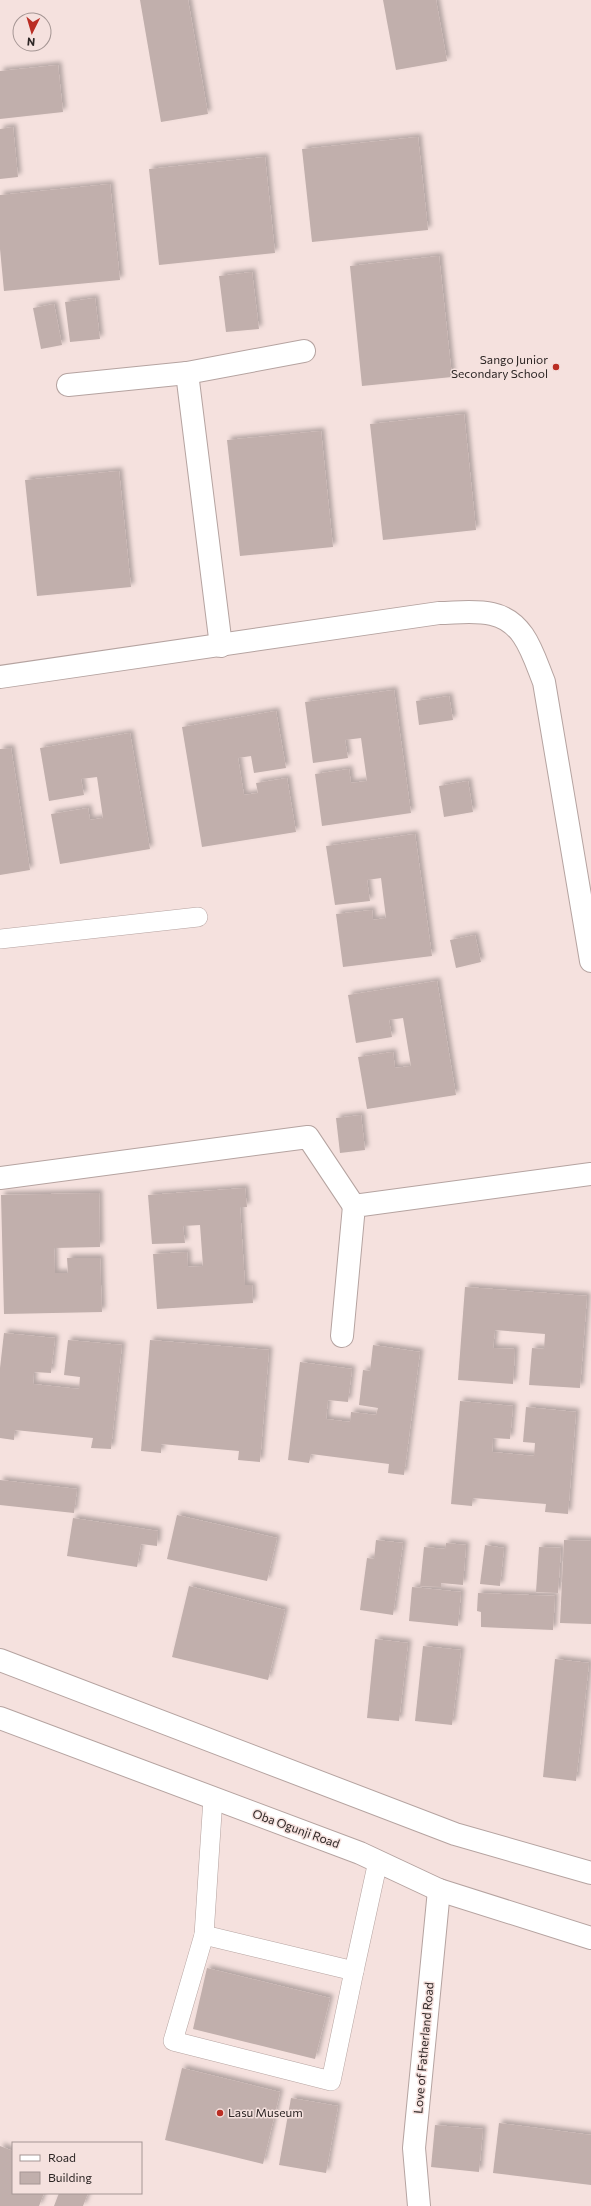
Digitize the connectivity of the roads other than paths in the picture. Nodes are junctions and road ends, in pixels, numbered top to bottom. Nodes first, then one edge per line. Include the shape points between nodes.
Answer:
1 (304, 352) dead end
2 (187, 373) junction
3 (68, 385) dead end
4 (221, 646) junction
5 (0, 677) edge
6 (198, 917) dead end
7 (0, 939) edge
8 (591, 960) edge
9 (591, 1174) edge
10 (0, 1178) edge
11 (354, 1206) junction
12 (342, 1336) dead end
13 (0, 1660) edge
14 (0, 1718) edge
15 (213, 1798) junction
16 (378, 1861) junction
17 (591, 1873) edge
18 (438, 1890) junction
19 (204, 1935) junction
20 (591, 1938) edge
21 (354, 1971) junction
22 (419, 2206) edge

1 - 2 street
2 - 3 street
2 - 4 street
4 - 5 street
4 - 8 street via 438,613 492,614 516,625 530,645 544,682
6 - 7 lane
9 - 11 street
10 - 11 street via 308,1137
11 - 12 street
13 - 17 street via 456,1834
14 - 15 street, Oba Ogunji Road
15 - 16 street, Oba Ogunji Road
15 - 19 lane
16 - 18 street, Oba Ogunji Road
16 - 21 lane
18 - 20 street, Oba Ogunji Road
18 - 22 street, Love of Fatherland Road via 414,2148
19 - 21 lane
19 - 21 lane via 173,2041 331,2081

